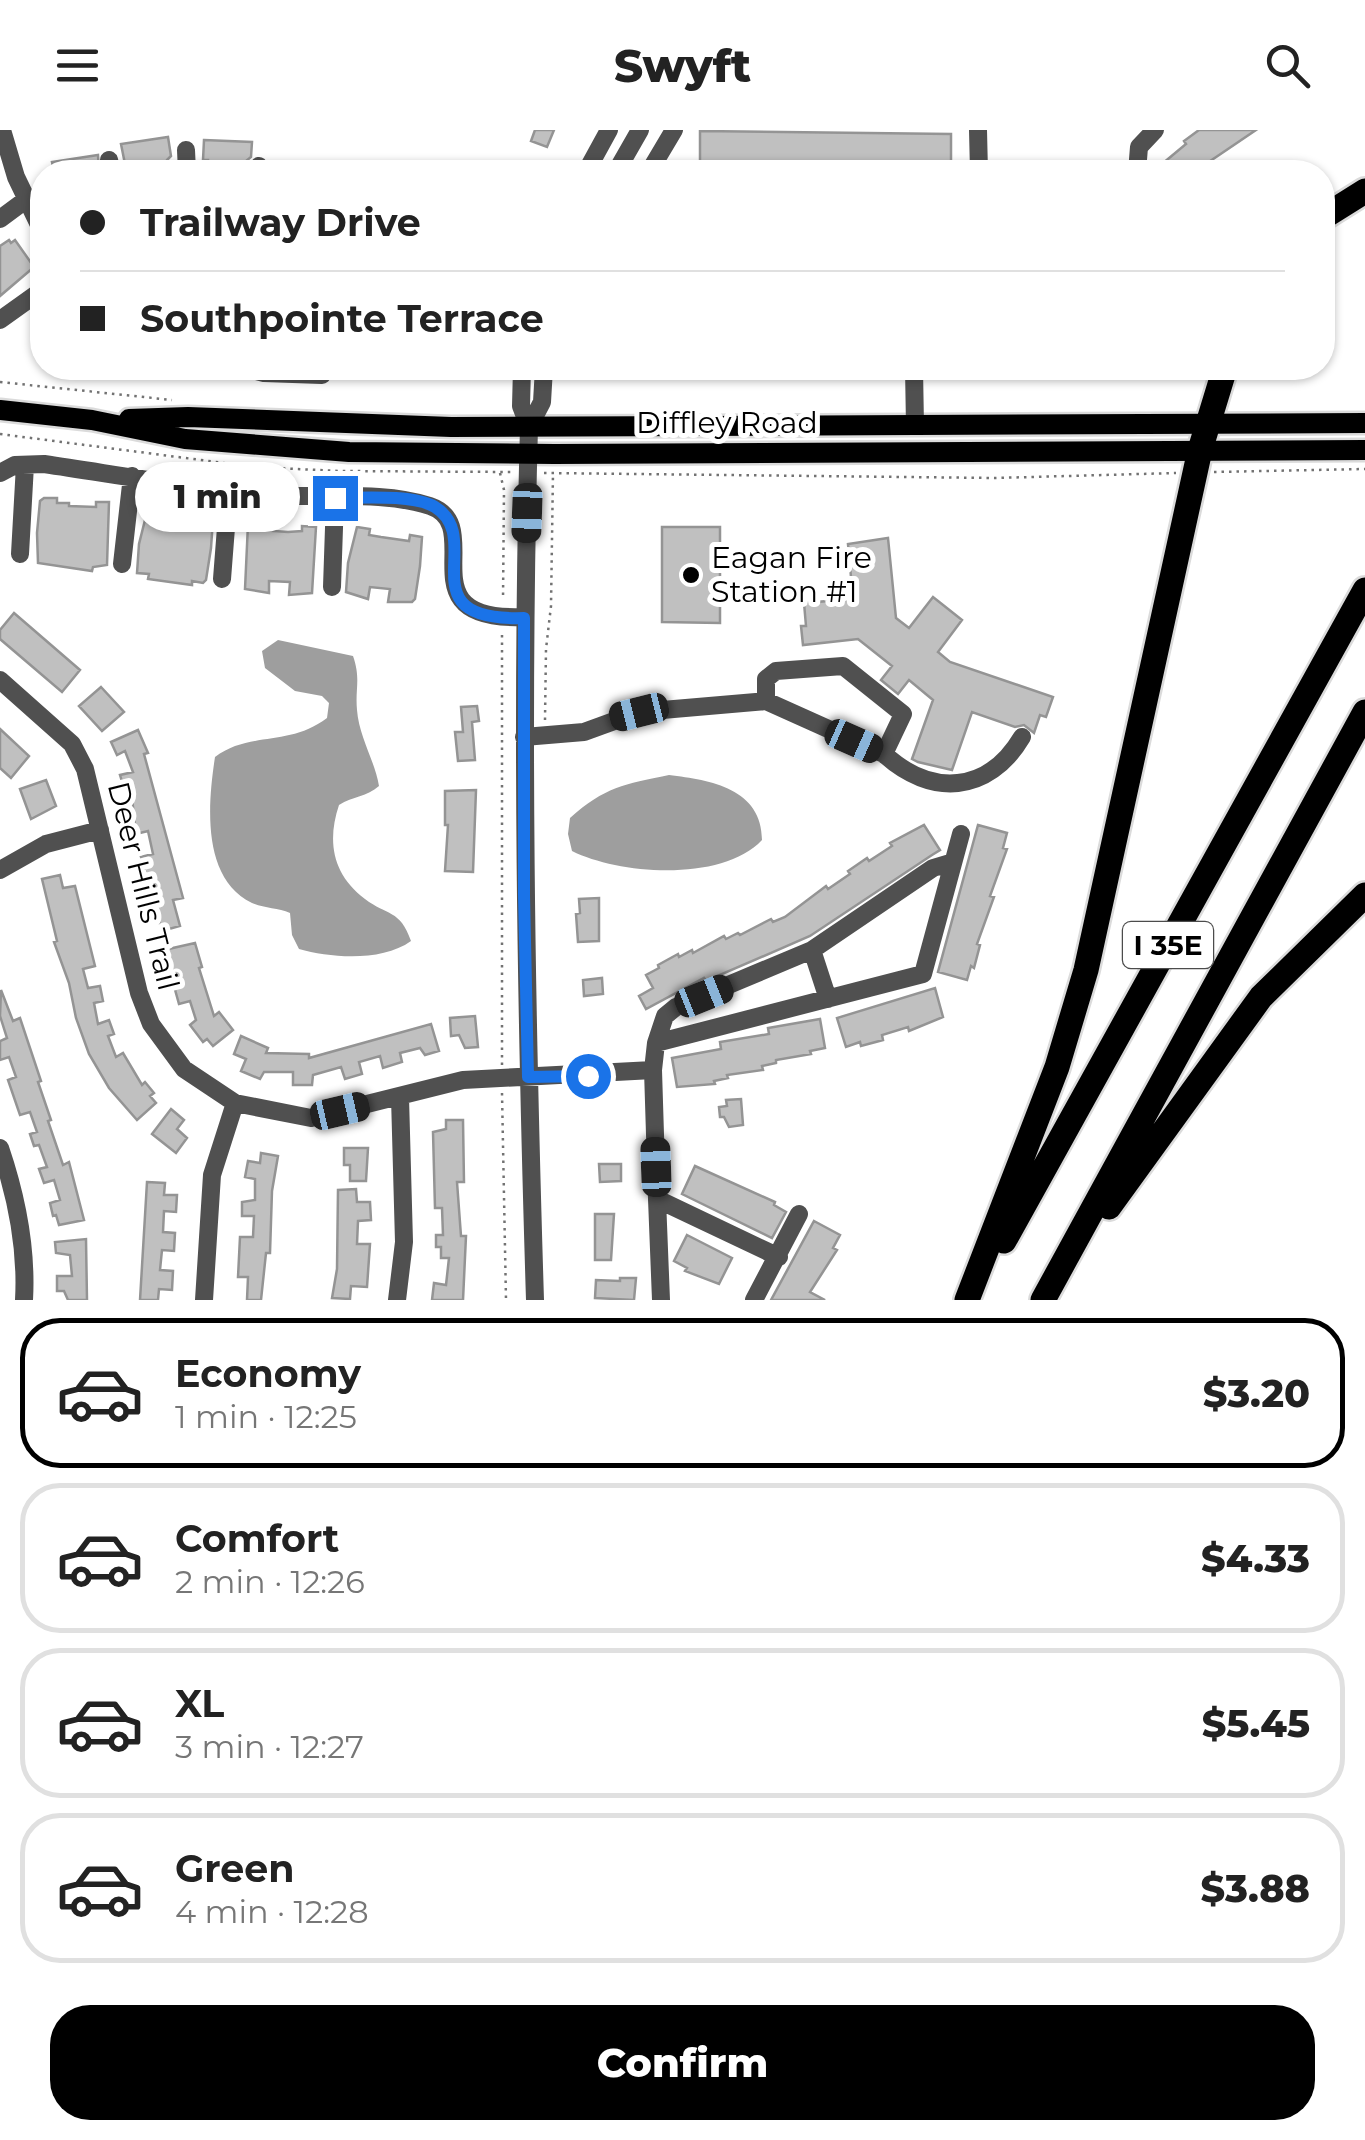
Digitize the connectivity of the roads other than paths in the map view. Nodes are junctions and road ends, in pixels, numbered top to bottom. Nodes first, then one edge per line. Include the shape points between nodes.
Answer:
1 (2, 130) edge
2 (609, 130) edge
3 (640, 130) edge
4 (674, 130) edge
5 (978, 130) edge
6 (1155, 130) edge
7 (186, 150) dead end
8 (186, 160) edge
9 (593, 160) edge
10 (623, 160) edge
11 (656, 160) edge
12 (978, 160) edge
13 (1138, 160) edge
14 (1365, 191) edge
15 (27, 200) junction
16 (30, 206) edge
17 (1335, 210) edge
18 (0, 219) edge
19 (30, 299) edge
20 (0, 320) edge
21 (521, 380) edge
22 (543, 380) edge
23 (914, 380) edge
24 (1221, 380) edge
25 (0, 410) edge
26 (92, 420) junction
27 (1206, 423) junction
28 (1365, 423) edge
29 (914, 426) junction
30 (451, 427) junction
31 (529, 427) junction
32 (1200, 450) junction
33 (1365, 450) edge
34 (450, 454) junction
35 (528, 454) junction
36 (25, 465) junction
37 (0, 473) edge
38 (132, 476) junction
39 (229, 489) junction
40 (335, 498) junction
41 (20, 554) dead end
42 (122, 564) dead end
43 (222, 578) dead end
44 (332, 588) dead end
45 (1365, 590) edge
46 (524, 618) junction
47 (0, 680) edge
48 (766, 701) junction
49 (1365, 712) edge
50 (1022, 737) dead end
51 (524, 738) junction
52 (884, 754) junction
53 (100, 830) junction
54 (961, 834) dead end
55 (953, 862) junction
56 (0, 870) edge
57 (1365, 895) edge
58 (812, 950) junction
59 (828, 998) junction
60 (656, 1043) junction
61 (653, 1070) junction
62 (528, 1077) junction
63 (400, 1097) junction
64 (234, 1103) junction
65 (0, 1148) edge
66 (657, 1199) junction
67 (799, 1214) dead end
68 (779, 1257) junction
69 (1045, 1296) edge
70 (24, 1300) edge
71 (204, 1300) edge
72 (397, 1300) edge
73 (535, 1300) edge
74 (661, 1300) edge
75 (754, 1300) edge
76 (969, 1300) edge

1 - 15 street
2 - 9 street
3 - 10 street
4 - 11 street
5 - 12 street
6 - 13 street via 1139,147
7 - 8 street
14 - 17 highway
15 - 16 street
15 - 18 street
19 - 20 street
21 - 31 street
22 - 31 street via 542,402
23 - 29 street
24 - 27 highway
25 - 26 main road, Diffley Road
26 - 30 main road, Diffley Road
26 - 34 main road, Diffley Road via 253,446
27 - 28 main road, Diffley Road
27 - 29 main road, Diffley Road
27 - 32 highway
29 - 31 main road, Diffley Road
30 - 31 main road, Diffley Road
30 - 34 street
31 - 35 street
32 - 33 main road, Diffley Road
32 - 35 main road, Diffley Road
32 - 76 highway via 1086,970 1057,1067
34 - 35 main road, Diffley Road
35 - 46 street
36 - 37 street
36 - 38 street
36 - 41 street
38 - 39 street
38 - 42 street
39 - 40 street
39 - 43 street
40 - 44 street
40 - 46 street via 394,498 435,508 452,529 456,590 468,610
45 - 76 highway, I 35E
46 - 51 street
47 - 53 street, Deer Hills Trail via 72,744
48 - 51 street via 639,712 584,732
48 - 52 street
48 - 52 street via 766,679 776,671 843,666 903,714
49 - 69 highway, I 35E
50 - 52 street via 1003,765 967,781 917,779
51 - 62 street
53 - 56 street via 46,844
53 - 64 street, Deer Hills Trail via 151,1024 184,1069
54 - 55 street
55 - 58 street via 933,868
55 - 59 street via 924,974
57 - 69 highway via 1261,997
58 - 59 street
58 - 60 street via 676,1007
59 - 60 street
60 - 61 street
61 - 62 street, Deer Hills Trail
61 - 66 street
62 - 63 street, Deer Hills Trail via 463,1080
62 - 73 street
63 - 64 street, Deer Hills Trail via 311,1118
63 - 72 street via 404,1242
64 - 71 street via 212,1175
65 - 70 street via 24,1241
66 - 68 street
66 - 74 street
67 - 68 street
68 - 75 street

